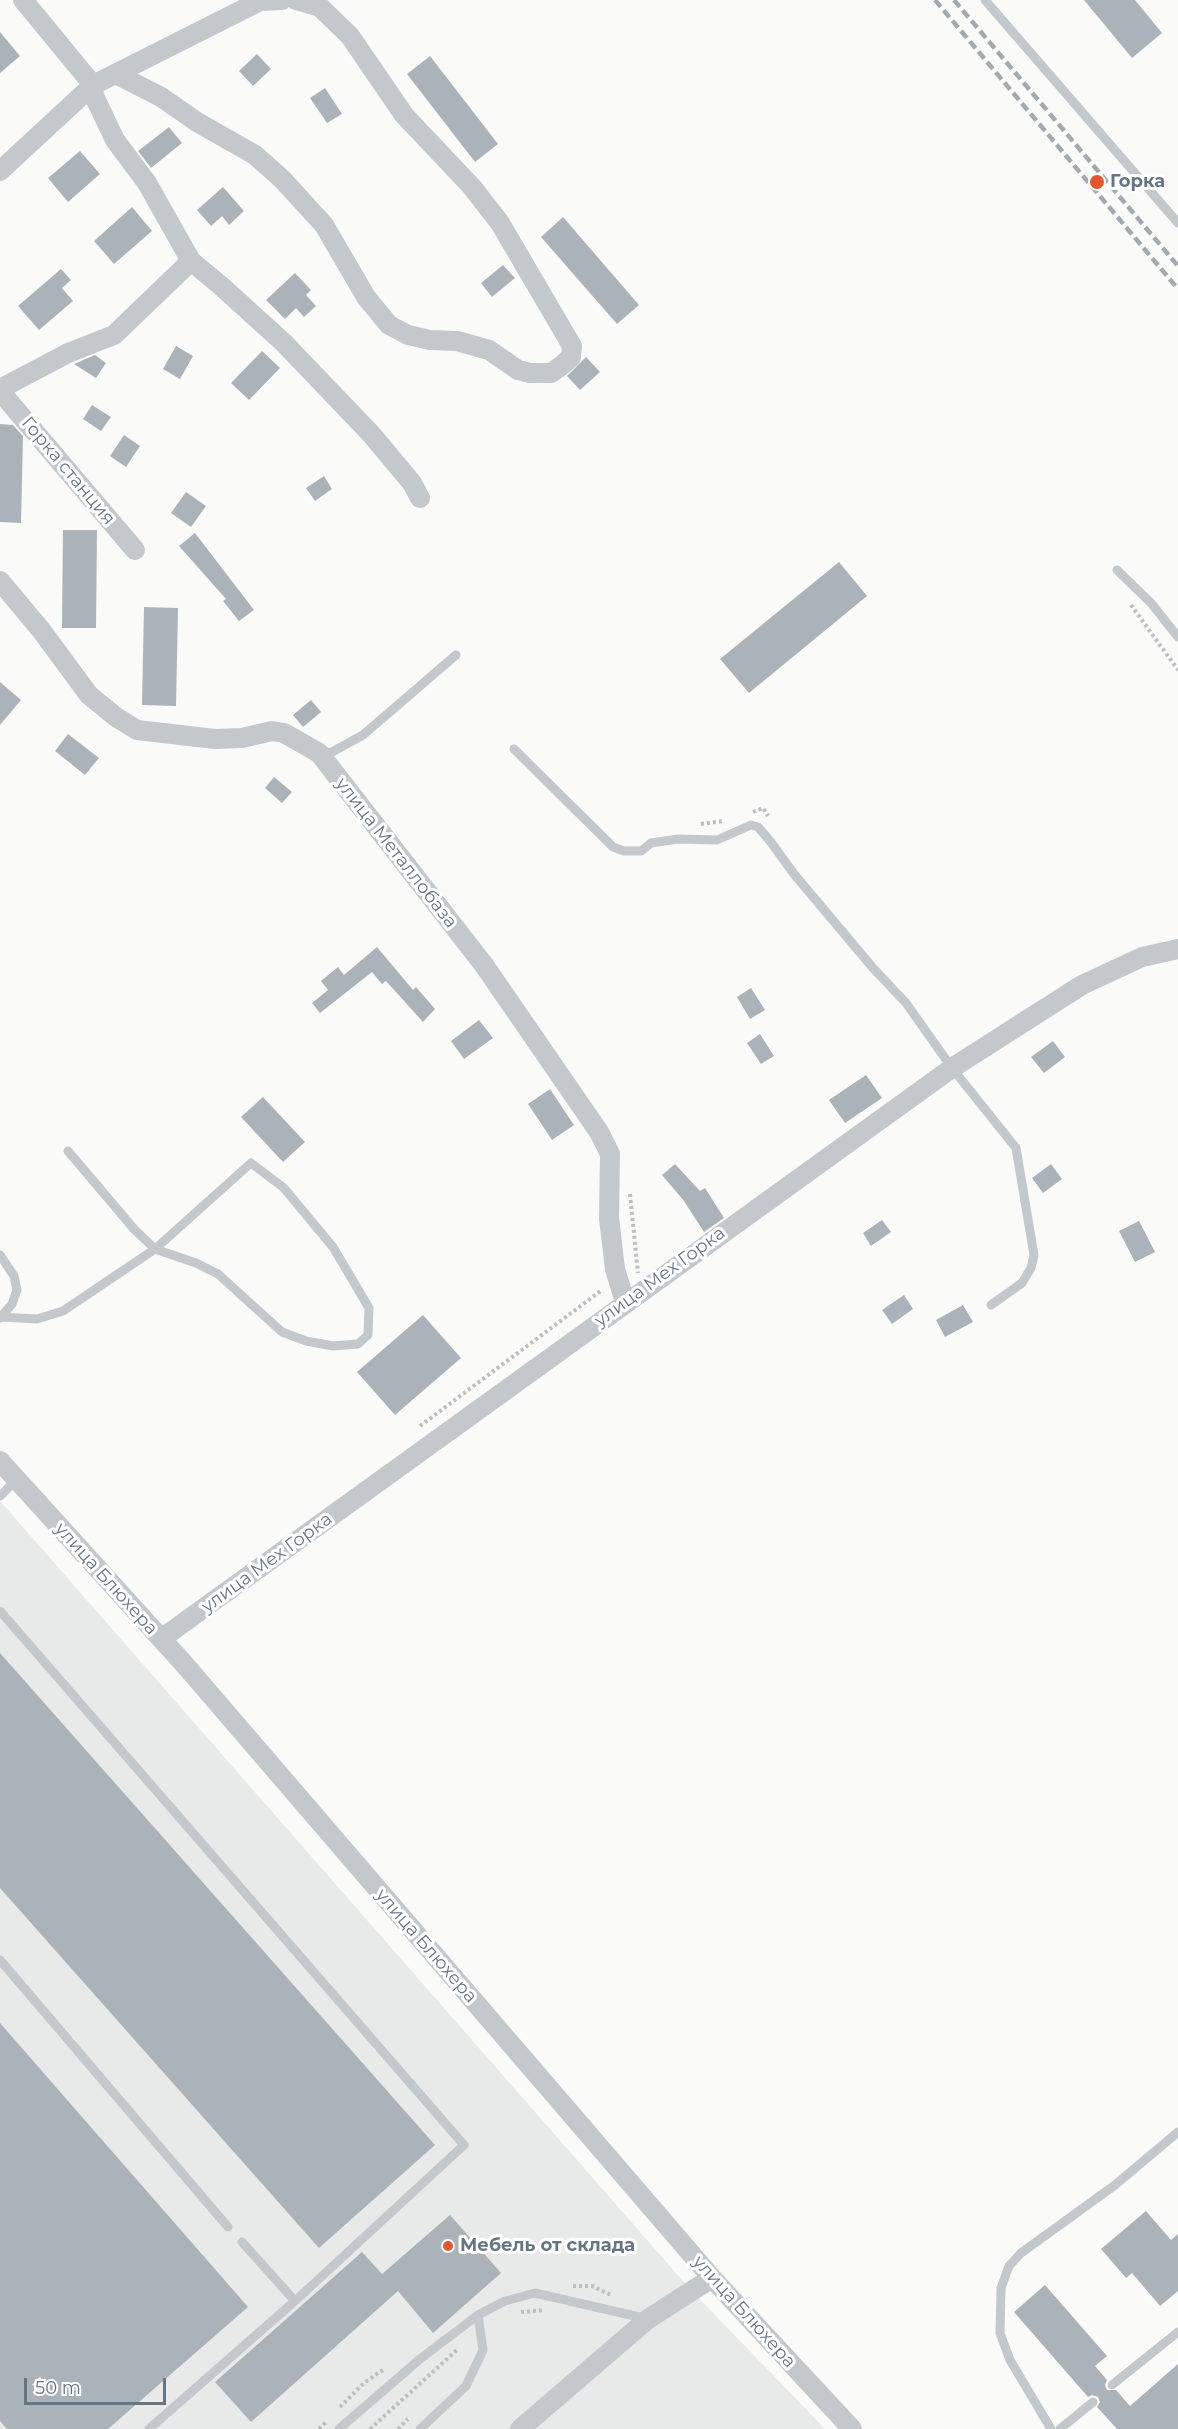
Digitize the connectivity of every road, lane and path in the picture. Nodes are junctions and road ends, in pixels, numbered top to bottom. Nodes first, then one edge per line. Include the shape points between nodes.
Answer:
1 (23, 0) edge
2 (282, 0) edge
3 (296, 0) edge
4 (985, 0) edge
5 (116, 74) junction
6 (93, 85) junction
7 (0, 171) edge
8 (1178, 223) edge
9 (191, 261) junction
10 (0, 390) edge
11 (420, 498) dead end
12 (135, 550) dead end
13 (1117, 570) dead end
14 (0, 581) edge
15 (1178, 637) edge
16 (456, 655) dead end
17 (514, 749) dead end
18 (319, 753) junction
19 (742, 815) dead end
20 (732, 819) dead end
21 (773, 825) dead end
22 (690, 826) dead end
23 (1178, 950) edge
24 (952, 1068) junction
25 (68, 1151) dead end
26 (630, 1190) dead end
27 (156, 1249) junction
28 (0, 1255) edge
29 (639, 1276) dead end
30 (601, 1280) dead end
31 (624, 1302) junction
32 (991, 1305) dead end
33 (0, 1317) edge
34 (411, 1433) dead end
35 (0, 1461) edge
36 (16, 1480) junction
37 (0, 1496) edge
38 (0, 1611) edge
39 (161, 1639) junction
40 (0, 1960) edge
41 (1178, 2132) edge
42 (228, 2227) dead end
43 (242, 2242) dead end
44 (712, 2278) junction
45 (569, 2286) dead end
46 (613, 2296) dead end
47 (295, 2301) junction
48 (548, 2309) dead end
49 (516, 2313) dead end
50 (478, 2315) junction
51 (648, 2319) junction
52 (1178, 2332) edge
53 (463, 2345) dead end
54 (390, 2366) dead end
55 (1112, 2385) dead end
56 (1093, 2402) dead end
57 (413, 2414) dead end
58 (149, 2429) edge
59 (319, 2429) edge
60 (339, 2429) edge
61 (370, 2429) edge
62 (398, 2429) edge
63 (420, 2429) edge
64 (520, 2429) edge
65 (852, 2429) edge
66 (1051, 2429) edge
67 (1060, 2429) edge

1 - 6 street
2 - 5 street via 260,2
3 - 5 street via 320,6 350,36 404,115 500,223 572,346 570,357 561,366 551,373 530,373 518,370 489,350 457,341 408,335 389,325 366,297 324,225 282,179 255,155 162,97
4 - 8 lane
5 - 6 street
6 - 7 street
6 - 9 street via 94,96 116,140 147,183
9 - 10 street via 114,335 68,353
9 - 11 street via 284,344 372,435
10 - 12 street, Горка станция
13 - 15 lane
14 - 18 street, улица Металлобаза via 89,695 137,730 215,739 272,731 284,733
16 - 18 lane via 363,735 332,752
17 - 24 lane via 613,847 624,851 641,851 651,843 678,839 717,840 752,825 758,827 906,1003
18 - 31 street, улица Металлобаза via 484,964 599,1132 610,1154 609,1218 615,1269
19 - 21 path via 763,808
20 - 22 path
23 - 24 street, улица Мех Горка via 1142,957 1082,985
24 - 31 street, улица Мех Горка
24 - 32 lane via 1017,1148 1034,1255 1022,1282
25 - 27 lane via 134,1229
26 - 29 path
27 - 27 lane via 218,1274 282,1332 333,1346 358,1344 368,1335 369,1308 333,1247 284,1188 251,1163
27 - 33 lane via 63,1311 36,1318
28 - 33 lane via 14,1276 17,1290 12,1304
30 - 34 path via 602,1291
31 - 39 street, улица Мех Горка
35 - 36 street, улица Блюхера
36 - 37 lane
36 - 39 street, улица Блюхера
38 - 47 lane via 464,2145
39 - 44 street, улица Блюхера
40 - 42 lane
41 - 66 lane via 1009,2265 1001,2288 1000,2333
43 - 47 lane
44 - 51 street
44 - 65 street, улица Блюхера
45 - 46 path via 592,2286
47 - 58 lane
48 - 49 path
50 - 51 lane via 505,2301 535,2293
50 - 60 lane
50 - 63 lane via 483,2350 466,2386
51 - 64 street
52 - 55 lane
53 - 61 path
54 - 59 path via 364,2383
56 - 67 lane
57 - 62 path

